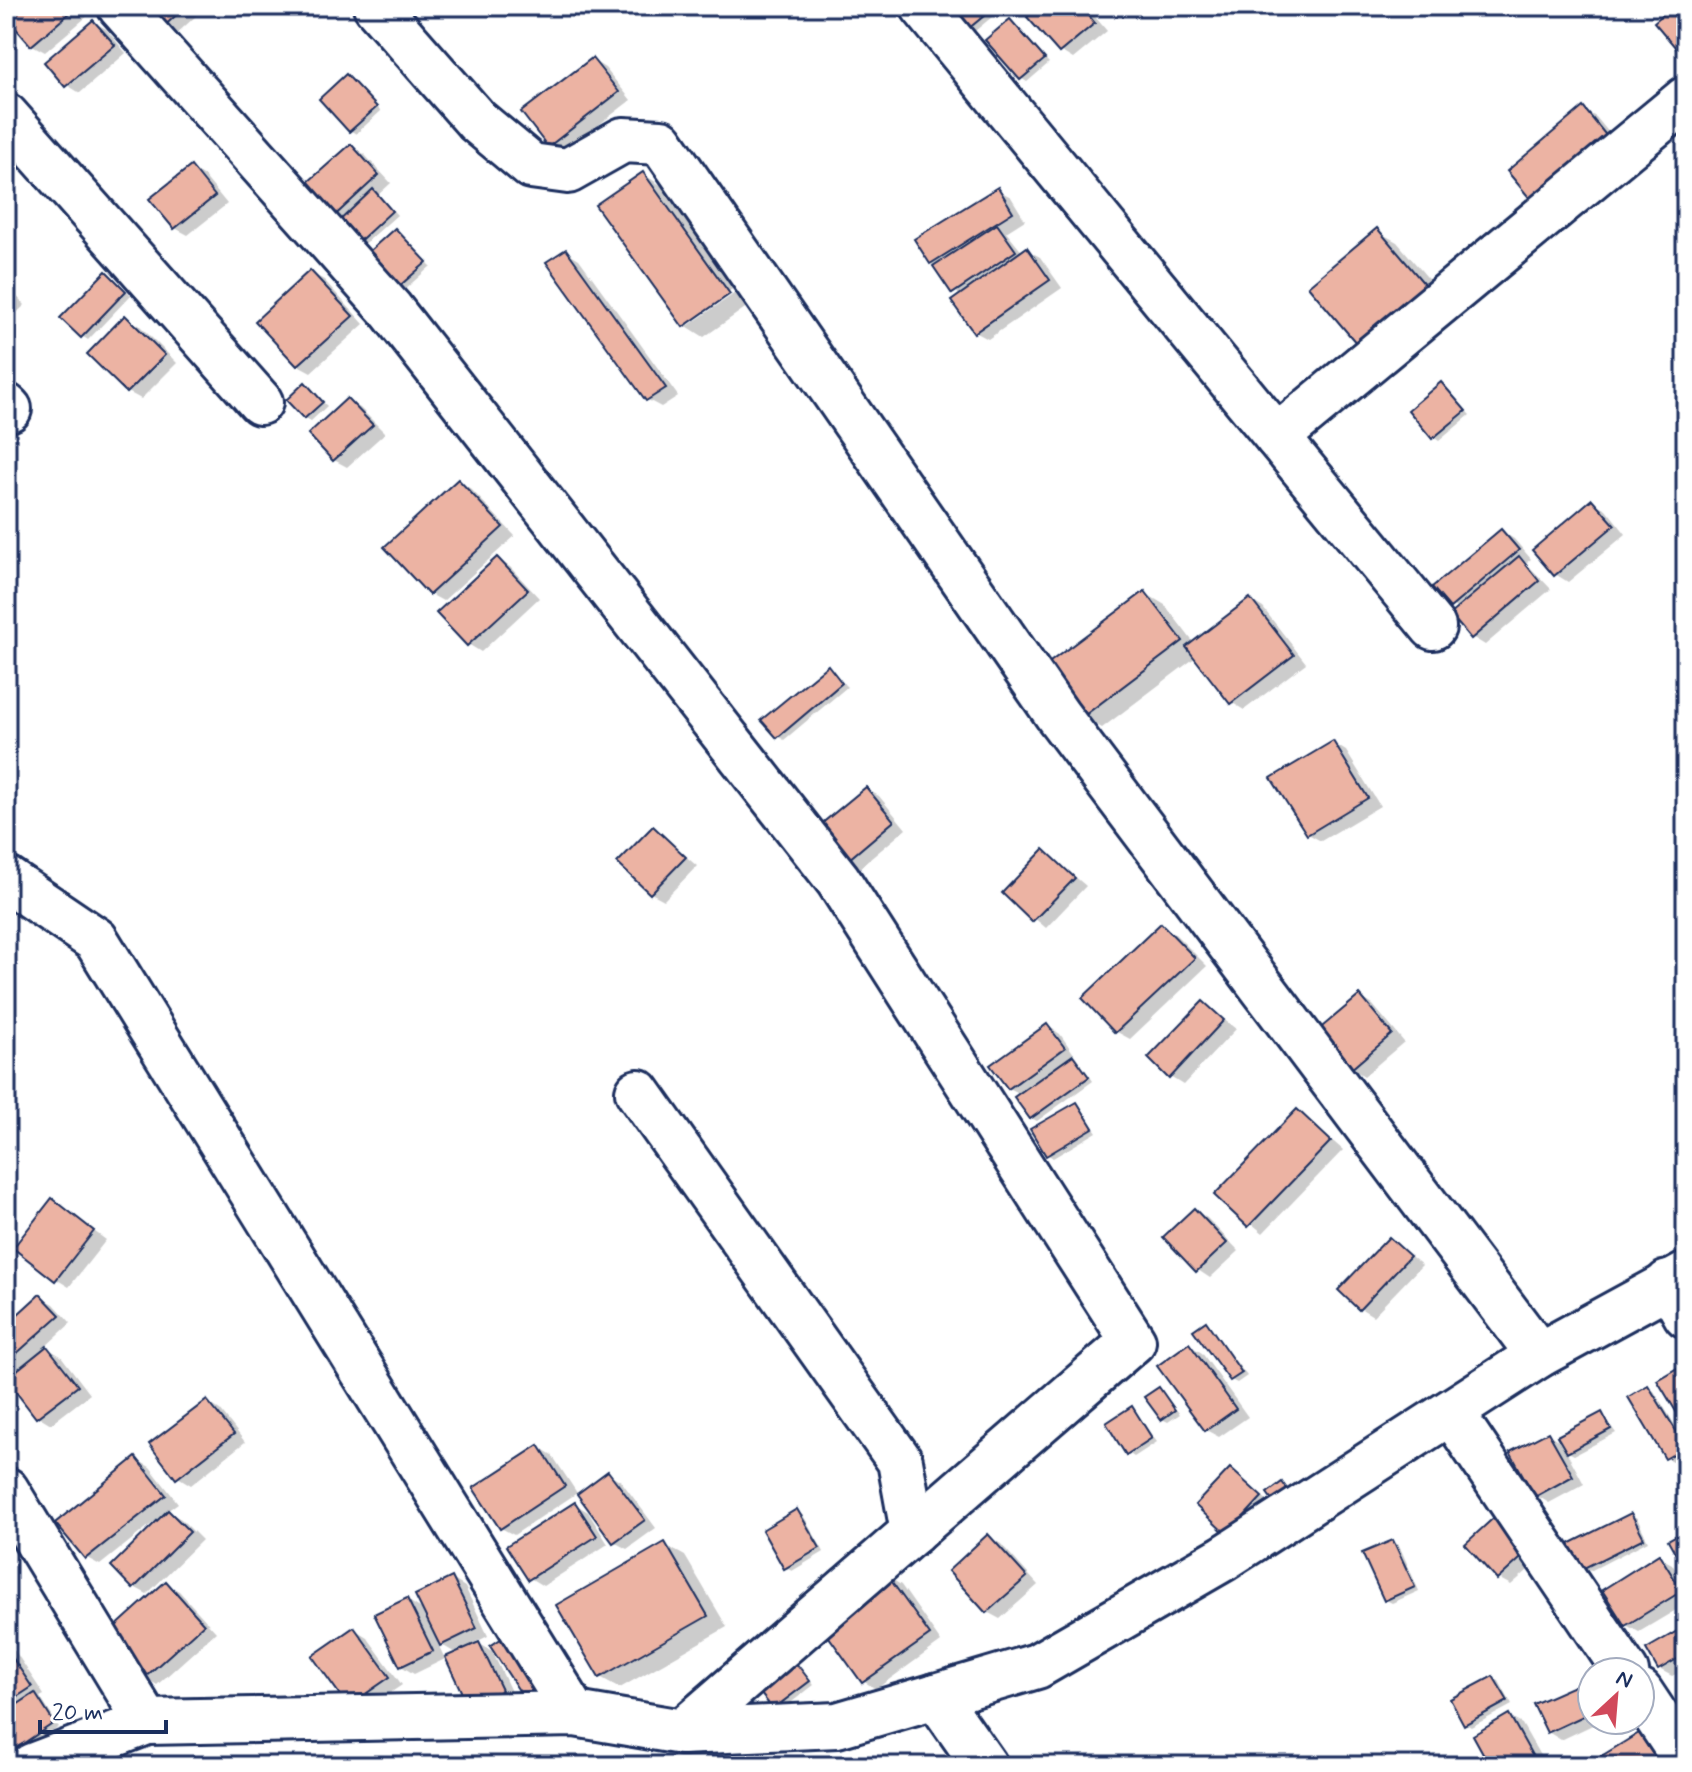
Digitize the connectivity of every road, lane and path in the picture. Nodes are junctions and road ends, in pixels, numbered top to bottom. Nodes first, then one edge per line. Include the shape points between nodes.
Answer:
1 (120, 6) edge
2 (376, 6) edge
3 (923, 6) edge
4 (1686, 99) edge
5 (6, 116) edge
6 (260, 402) dead end
7 (1277, 437) junction
8 (1433, 627) dead end
9 (6, 879) edge
10 (638, 1092) dead end
11 (1680, 1291) edge
12 (1539, 1355) junction
13 (1451, 1412) junction
14 (6, 1490) edge
15 (913, 1532) junction
16 (1615, 1656) edge
17 (936, 1696) junction
18 (575, 1714) junction
19 (1656, 1716) edge
20 (147, 1722) junction
21 (682, 1732) junction
22 (1686, 1761) edge
23 (32, 1766) edge
24 (985, 1766) edge

1 - 15 street via 391,310 838,880 1133,1341
2 - 12 street via 477,121 531,166 568,171 623,140 661,142 1058,716
3 - 7 street
4 - 7 street
5 - 6 street
7 - 8 street
9 - 18 street via 96,940
10 - 15 street via 900,1461
11 - 12 street
12 - 13 street
13 - 16 street
13 - 17 street via 1224,1558 1037,1666
14 - 20 street
15 - 21 street
17 - 21 street via 837,1725
17 - 24 street
18 - 20 street
18 - 21 street
19 - 22 street
20 - 23 street

